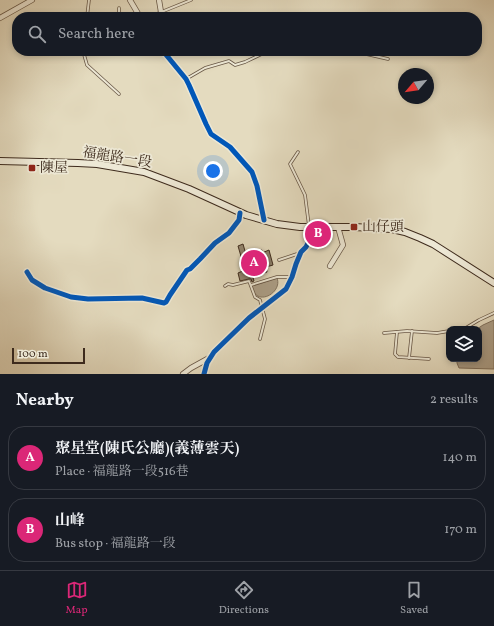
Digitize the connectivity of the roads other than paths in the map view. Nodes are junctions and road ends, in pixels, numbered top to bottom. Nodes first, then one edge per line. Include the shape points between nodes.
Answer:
1 (32, 0) edge
2 (89, 0) edge
3 (130, 0) edge
4 (159, 0) edge
5 (191, 0) edge
6 (119, 8) dead end
7 (88, 12) edge
8 (119, 12) edge
9 (137, 12) edge
10 (161, 12) joint
11 (0, 18) edge
12 (84, 56) edge
13 (167, 56) edge
14 (257, 56) edge
15 (375, 56) edge
16 (388, 59) dead end
17 (186, 79) junction
18 (119, 94) dead end
19 (298, 152) dead end
20 (0, 161) edge
21 (240, 213) junction
22 (264, 220) junction
23 (309, 227) junction
24 (338, 227) junction
25 (301, 253) junction
26 (279, 260) dead end
27 (330, 266) dead end
28 (27, 272) dead end
29 (292, 277) junction
30 (494, 282) edge
31 (225, 286) dead end
32 (250, 286) junction
33 (262, 307) junction
34 (494, 313) edge
35 (469, 326) edge
36 (412, 331) junction
37 (397, 332) junction
38 (446, 332) edge
39 (384, 333) dead end
40 (260, 339) dead end
41 (211, 357) junction
42 (410, 358) junction
43 (429, 358) dead end
44 (183, 374) edge
45 (204, 374) edge

1 - 11 street
2 - 7 lane
3 - 9 street
4 - 10 street
5 - 10 lane
6 - 8 lane
12 - 18 lane via 87,65
13 - 17 street
14 - 17 lane via 235,65 229,61 205,68
15 - 16 lane
17 - 22 street via 211,134 230,148 252,172
19 - 23 lane via 290,164 306,195
20 - 21 main road, 福龍路一段 via 91,164 144,172 189,189
21 - 22 main road, 福龍路一段
21 - 28 street via 239,220 229,233 187,270 164,303 142,298 88,299 71,296 44,288 32,280
22 - 23 main road, 福龍路一段
23 - 24 main road, 福龍路一段
23 - 25 street via 310,239
24 - 27 street via 343,245
24 - 30 main road, 福龍路一段 via 381,228 405,232 433,244
25 - 26 lane
25 - 29 street
29 - 32 lane via 276,277
29 - 33 street via 280,295
31 - 32 lane via 249,281
32 - 33 lane
33 - 40 lane via 265,319
33 - 41 street
34 - 35 lane
36 - 37 lane
36 - 38 lane
36 - 42 lane
37 - 39 lane
37 - 42 lane via 395,354 398,357
41 - 44 street
41 - 45 street
42 - 43 lane

